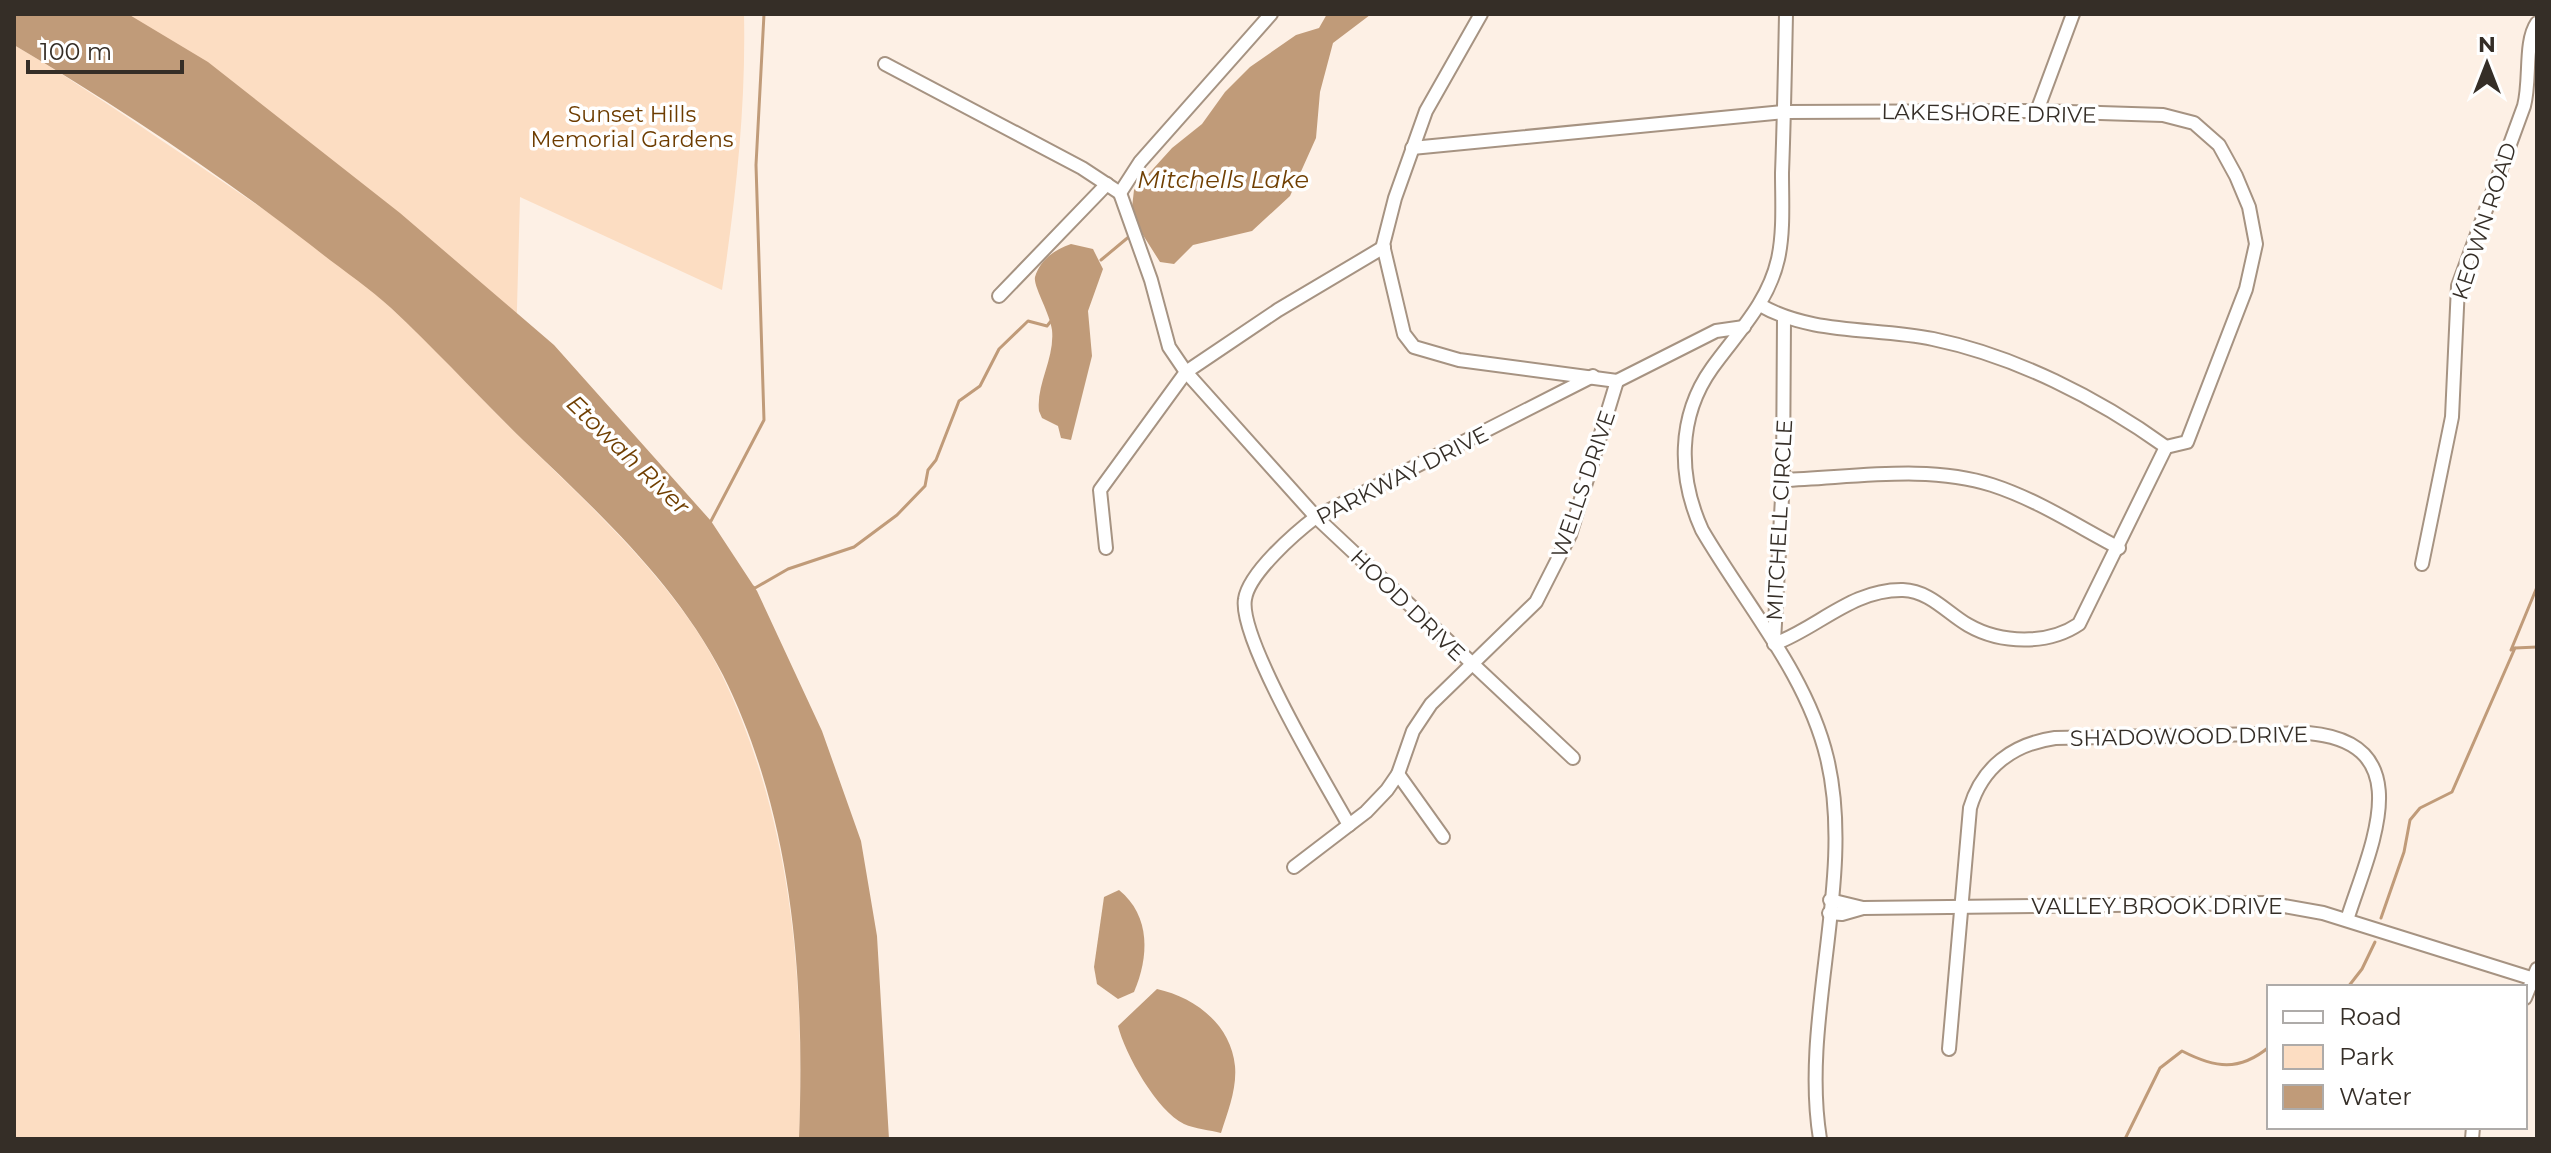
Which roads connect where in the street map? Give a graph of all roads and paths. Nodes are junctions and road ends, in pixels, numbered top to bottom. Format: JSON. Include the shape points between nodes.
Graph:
{"nodes":[{"id":1,"x":1481,"y":14,"type":"edge"},
{"id":2,"x":1786,"y":14,"type":"edge"},
{"id":3,"x":2073,"y":14,"type":"edge"},
{"id":4,"x":1268,"y":16,"type":"edge"},
{"id":5,"x":2537,"y":23,"type":"edge"},
{"id":6,"x":885,"y":64,"type":"dead end"},
{"id":7,"x":2037,"y":111,"type":"junction"},
{"id":8,"x":1784,"y":112,"type":"junction"},
{"id":9,"x":1412,"y":148,"type":"junction"},
{"id":10,"x":1107,"y":184,"type":"junction"},
{"id":11,"x":1120,"y":193,"type":"junction"},
{"id":12,"x":1384,"y":247,"type":"junction"},
{"id":13,"x":999,"y":296,"type":"dead end"},
{"id":14,"x":1760,"y":305,"type":"junction"},
{"id":15,"x":1784,"y":318,"type":"junction"},
{"id":16,"x":1744,"y":327,"type":"junction"},
{"id":17,"x":1186,"y":372,"type":"junction"},
{"id":18,"x":1593,"y":376,"type":"junction"},
{"id":19,"x":1617,"y":381,"type":"junction"},
{"id":20,"x":2166,"y":447,"type":"junction"},
{"id":21,"x":1783,"y":480,"type":"junction"},
{"id":22,"x":1316,"y":517,"type":"junction"},
{"id":23,"x":1106,"y":548,"type":"dead end"},
{"id":24,"x":2119,"y":548,"type":"junction"},
{"id":25,"x":2422,"y":564,"type":"dead end"},
{"id":26,"x":1774,"y":644,"type":"junction"},
{"id":27,"x":1470,"y":664,"type":"junction"},
{"id":28,"x":1573,"y":758,"type":"dead end"},
{"id":29,"x":1398,"y":774,"type":"junction"},
{"id":30,"x":1349,"y":825,"type":"junction"},
{"id":31,"x":1443,"y":837,"type":"dead end"},
{"id":32,"x":1294,"y":867,"type":"dead end"},
{"id":33,"x":1830,"y":907,"type":"junction"},
{"id":34,"x":1960,"y":907,"type":"junction"},
{"id":35,"x":2347,"y":920,"type":"junction"},
{"id":36,"x":2535,"y":976,"type":"edge"},
{"id":37,"x":1949,"y":1049,"type":"dead end"},
{"id":38,"x":1820,"y":1139,"type":"edge"}],
"edges":[{"from":1,"to":9,"type":"street","via":[[1426,111]]},
{"from":2,"to":8,"type":"street"},
{"from":3,"to":7,"type":"street"},
{"from":4,"to":11,"type":"street","via":[[1140,162]]},
{"from":5,"to":25,"type":"street","name":"KEOWN ROAD","via":[[2530,38],[2524,106],[2458,286],[2452,417]]},
{"from":6,"to":10,"type":"street"},
{"from":7,"to":8,"type":"street","name":"LAKESHORE DRIVE"},
{"from":7,"to":20,"type":"street","name":"LAKESHORE DRIVE","via":[[2163,115],[2194,123],[2219,145],[2249,207],[2256,244],[2246,289],[2187,442]]},
{"from":8,"to":9,"type":"street","name":"LAKESHORE DRIVE"},
{"from":8,"to":14,"type":"street","via":[[1779,254]]},
{"from":9,"to":12,"type":"street"},
{"from":10,"to":11,"type":"street"},
{"from":10,"to":13,"type":"street"},
{"from":11,"to":17,"type":"street","via":[[1169,347]]},
{"from":12,"to":17,"type":"street"},
{"from":12,"to":18,"type":"street","via":[[1404,334],[1414,347],[1459,360]]},
{"from":14,"to":15,"type":"street"},
{"from":14,"to":16,"type":"street"},
{"from":15,"to":20,"type":"street","via":[[1933,339],[1983,354],[2088,397]]},
{"from":15,"to":21,"type":"street","name":"MITCHELL CIRCLE"},
{"from":16,"to":19,"type":"street","via":[[1716,331]]},
{"from":16,"to":26,"type":"street","via":[[1695,399],[1685,437],[1685,479],[1702,530]]},
{"from":17,"to":22,"type":"street","name":"HOOD DRIVE"},
{"from":17,"to":23,"type":"street","via":[[1100,490]]},
{"from":18,"to":19,"type":"street"},
{"from":18,"to":22,"type":"street","name":"PARKWAY DRIVE"},
{"from":19,"to":27,"type":"street","name":"WELLS DRIVE","via":[[1584,494],[1553,572],[1536,602]]},
{"from":20,"to":24,"type":"street","name":"MITCHELL CIRCLE"},
{"from":21,"to":24,"type":"street","via":[[1916,475],[1991,485],[2070,519]]},
{"from":21,"to":26,"type":"street","name":"MITCHELL CIRCLE"},
{"from":22,"to":27,"type":"street","name":"HOOD DRIVE"},
{"from":22,"to":30,"type":"street","name":"PARKWAY DRIVE","via":[[1252,582],[1245,614],[1250,636]]},
{"from":24,"to":26,"type":"street","name":"MITCHELL CIRCLE","via":[[2079,624],[2063,635],[2029,640],[1997,635],[1968,625],[1938,602],[1904,590],[1838,607],[1796,636]]},
{"from":26,"to":33,"type":"street","via":[[1805,696],[1830,768]]},
{"from":27,"to":28,"type":"street","name":"HOOD DRIVE"},
{"from":27,"to":29,"type":"street","name":"WELLS DRIVE","via":[[1431,704],[1403,752]]},
{"from":29,"to":30,"type":"street","name":"WELLS DRIVE"},
{"from":29,"to":31,"type":"street"},
{"from":30,"to":32,"type":"street","name":"WELLS DRIVE"},
{"from":33,"to":34,"type":"street","name":"VALLEY BROOK DRIVE"},
{"from":33,"to":38,"type":"street","via":[[1817,1094]]},
{"from":34,"to":35,"type":"street","name":"VALLEY BROOK DRIVE","via":[[2267,903]]},
{"from":34,"to":35,"type":"street","name":"SHADOWOOD DRIVE","via":[[1970,808],[1987,773],[2017,749],[2055,738],[2308,733],[2345,741],[2379,779],[2382,801]]},
{"from":34,"to":37,"type":"street"},
{"from":35,"to":36,"type":"street","name":"VALLEY BROOK DRIVE"}]}
